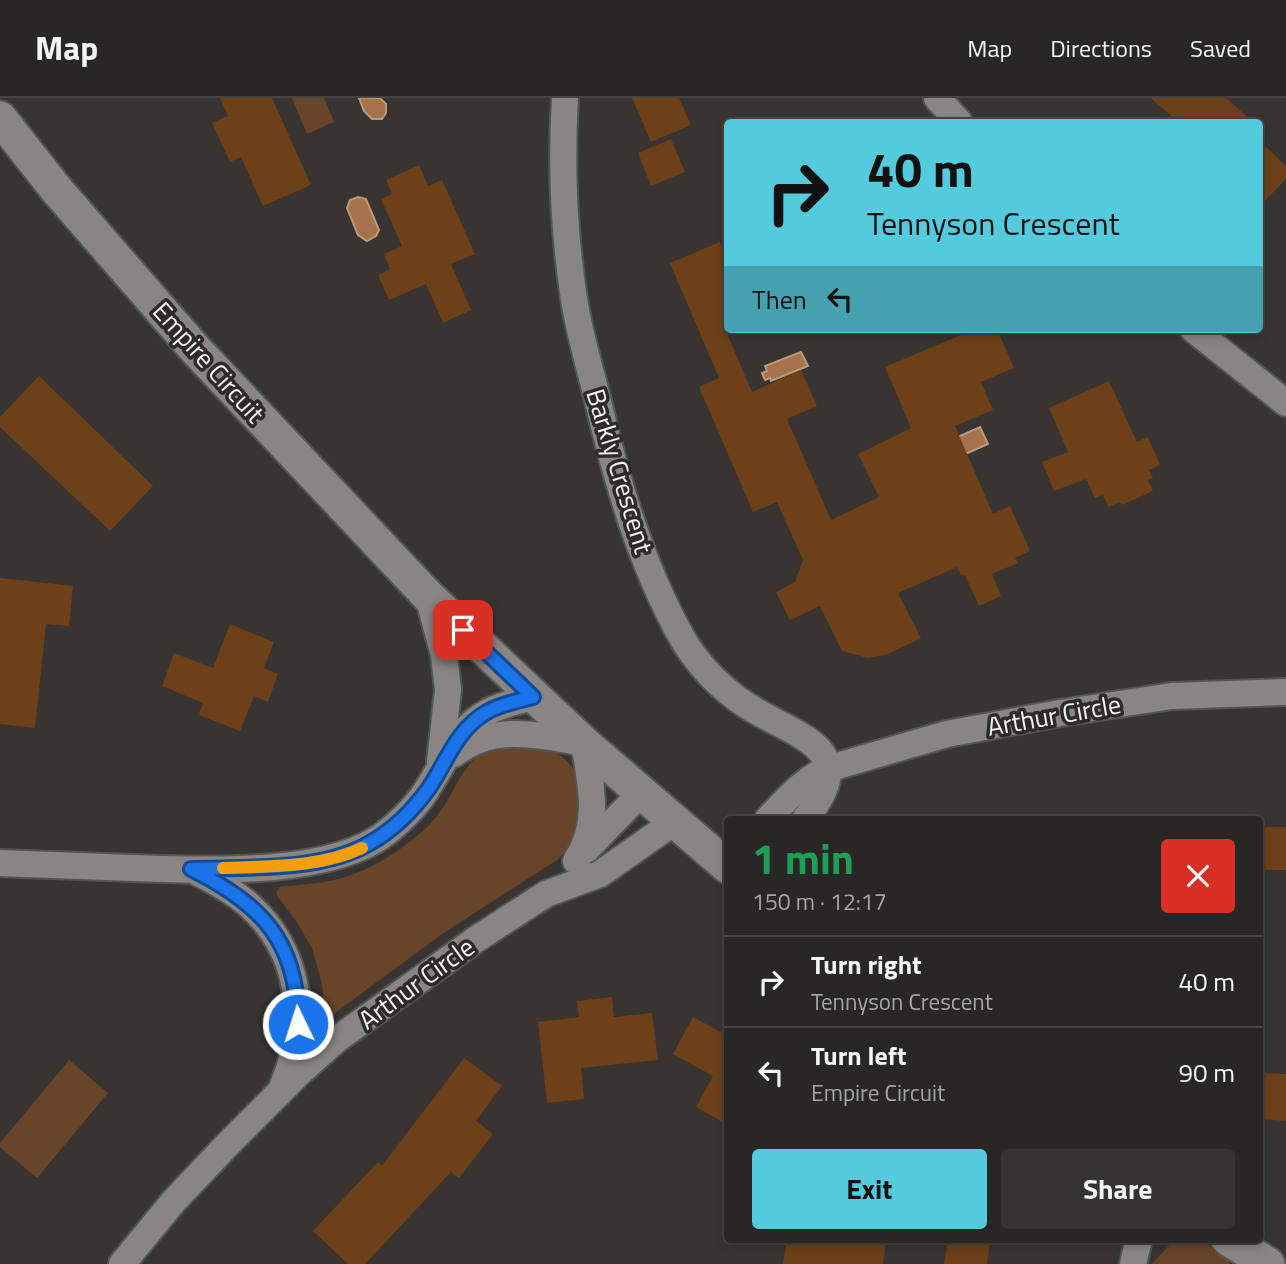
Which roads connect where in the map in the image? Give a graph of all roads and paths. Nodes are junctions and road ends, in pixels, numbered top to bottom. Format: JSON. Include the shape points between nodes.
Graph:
{"nodes":[{"id":1,"x":565,"y":98,"type":"edge"},
{"id":2,"x":937,"y":98,"type":"edge"},
{"id":3,"x":0,"y":118,"type":"edge"},
{"id":4,"x":956,"y":119,"type":"edge"},
{"id":5,"x":1198,"y":333,"type":"edge"},
{"id":6,"x":1286,"y":403,"type":"edge"},
{"id":7,"x":428,"y":596,"type":"junction"},
{"id":8,"x":1286,"y":692,"type":"edge"},
{"id":9,"x":533,"y":697,"type":"junction"},
{"id":10,"x":584,"y":743,"type":"junction"},
{"id":11,"x":440,"y":767,"type":"junction"},
{"id":12,"x":827,"y":769,"type":"junction"},
{"id":13,"x":640,"y":794,"type":"junction"},
{"id":14,"x":771,"y":816,"type":"edge"},
{"id":15,"x":808,"y":816,"type":"edge"},
{"id":16,"x":674,"y":822,"type":"junction"},
{"id":17,"x":576,"y":861,"type":"junction"},
{"id":18,"x":724,"y":862,"type":"edge"},
{"id":19,"x":0,"y":863,"type":"edge"},
{"id":20,"x":191,"y":869,"type":"junction"},
{"id":21,"x":546,"y":894,"type":"junction"},
{"id":22,"x":279,"y":1093,"type":"junction"},
{"id":23,"x":1138,"y":1243,"type":"edge"},
{"id":24,"x":1234,"y":1243,"type":"edge"},
{"id":25,"x":122,"y":1264,"type":"edge"},
{"id":26,"x":1133,"y":1264,"type":"edge"},
{"id":27,"x":1268,"y":1264,"type":"edge"}],
"edges":[{"from":1,"to":12,"type":"street","name":"Barkly Crescent","via":[[565,199],[574,299],[611,457],[639,544],[682,637],[706,670],[747,705],[814,742],[826,758]]},
{"from":2,"to":4,"type":"street"},
{"from":3,"to":7,"type":"street","name":"Empire Circuit","via":[[195,349]]},
{"from":5,"to":6,"type":"street"},
{"from":7,"to":9,"type":"street","name":"Empire Circuit"},
{"from":7,"to":11,"type":"street","name":"Empire Circuit","via":[[448,690]]},
{"from":8,"to":12,"type":"street","name":"Arthur Circle","via":[[1172,696],[1060,713],[947,734]]},
{"from":9,"to":10,"type":"street","name":"Empire Circuit"},
{"from":9,"to":11,"type":"street","via":[[479,718],[458,738]]},
{"from":10,"to":11,"type":"street","via":[[520,732],[499,734],[462,748]]},
{"from":10,"to":13,"type":"street","name":"Empire Circuit"},
{"from":10,"to":17,"type":"street","via":[[593,819]]},
{"from":11,"to":20,"type":"street","via":[[405,816],[356,850],[292,865]]},
{"from":12,"to":14,"type":"street","name":"Arthur Circle","via":[[805,780]]},
{"from":12,"to":15,"type":"street","via":[[823,792]]},
{"from":13,"to":16,"type":"street","name":"Empire Circuit"},
{"from":13,"to":17,"type":"street","name":"Arthur Circle"},
{"from":16,"to":18,"type":"street","name":"Empire Circuit"},
{"from":16,"to":21,"type":"street","name":"Arthur Circle","via":[[600,874]]},
{"from":17,"to":21,"type":"street","name":"Arthur Circle"},
{"from":19,"to":20,"type":"street"},
{"from":20,"to":22,"type":"street","via":[[248,904],[271,929],[291,967],[298,1024]]},
{"from":21,"to":22,"type":"street","name":"Arthur Circle","via":[[386,1002]]},
{"from":22,"to":25,"type":"street","name":"Arthur Circle","via":[[173,1202]]},
{"from":23,"to":26,"type":"street"},
{"from":24,"to":27,"type":"street"}]}
